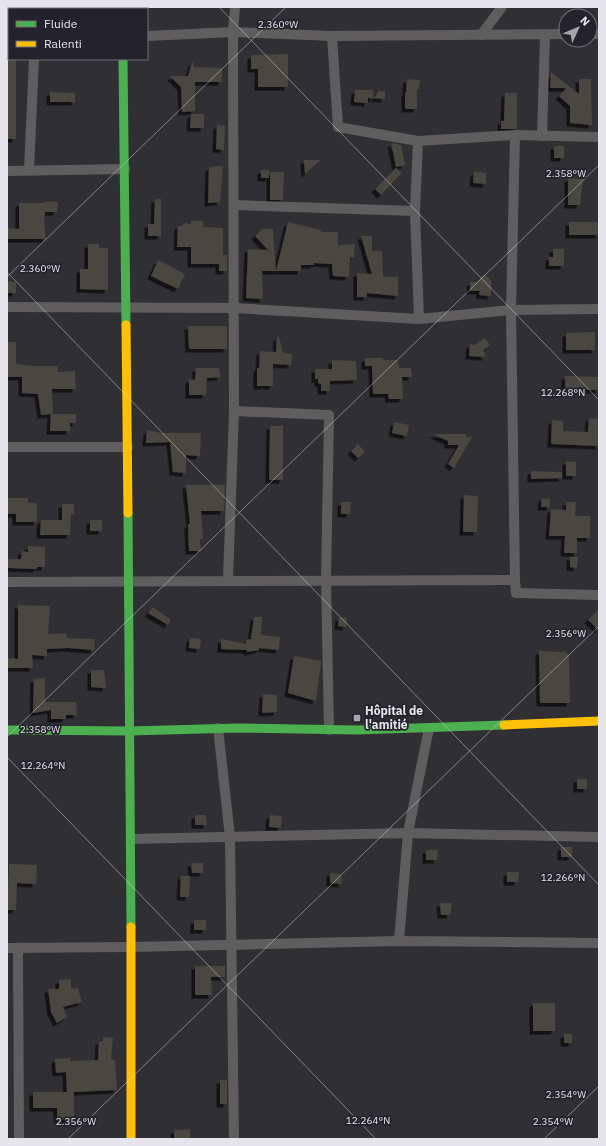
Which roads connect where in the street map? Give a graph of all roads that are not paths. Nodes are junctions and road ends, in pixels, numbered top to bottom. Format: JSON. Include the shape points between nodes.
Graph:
{"nodes":[{"id":1,"x":235,"y":7,"type":"edge"},
{"id":2,"x":502,"y":7,"type":"edge"},
{"id":3,"x":233,"y":32,"type":"junction"},
{"id":4,"x":558,"y":34,"type":"edge"},
{"id":5,"x":481,"y":35,"type":"junction"},
{"id":6,"x":545,"y":35,"type":"junction"},
{"id":7,"x":148,"y":36,"type":"edge"},
{"id":8,"x":332,"y":36,"type":"junction"},
{"id":9,"x":34,"y":60,"type":"edge"},
{"id":10,"x":123,"y":60,"type":"edge"},
{"id":11,"x":515,"y":135,"type":"junction"},
{"id":12,"x":542,"y":136,"type":"junction"},
{"id":13,"x":599,"y":137,"type":"edge"},
{"id":14,"x":418,"y":141,"type":"junction"},
{"id":15,"x":125,"y":169,"type":"junction"},
{"id":16,"x":29,"y":170,"type":"junction"},
{"id":17,"x":7,"y":171,"type":"edge"},
{"id":18,"x":235,"y":205,"type":"junction"},
{"id":19,"x":415,"y":210,"type":"junction"},
{"id":20,"x":7,"y":307,"type":"edge"},
{"id":21,"x":127,"y":308,"type":"junction"},
{"id":22,"x":235,"y":308,"type":"junction"},
{"id":23,"x":599,"y":309,"type":"edge"},
{"id":24,"x":511,"y":310,"type":"junction"},
{"id":25,"x":419,"y":319,"type":"junction"},
{"id":26,"x":234,"y":411,"type":"junction"},
{"id":27,"x":7,"y":447,"type":"edge"},
{"id":28,"x":128,"y":447,"type":"junction"},
{"id":29,"x":228,"y":580,"type":"junction"},
{"id":30,"x":326,"y":580,"type":"junction"},
{"id":31,"x":515,"y":580,"type":"junction"},
{"id":32,"x":7,"y":582,"type":"edge"},
{"id":33,"x":128,"y":582,"type":"junction"},
{"id":34,"x":599,"y":595,"type":"edge"},
{"id":35,"x":599,"y":721,"type":"edge"},
{"id":36,"x":218,"y":728,"type":"junction"},
{"id":37,"x":429,"y":728,"type":"junction"},
{"id":38,"x":7,"y":730,"type":"edge"},
{"id":39,"x":329,"y":730,"type":"junction"},
{"id":40,"x":130,"y":731,"type":"junction"},
{"id":41,"x":408,"y":833,"type":"junction"},
{"id":42,"x":230,"y":837,"type":"junction"},
{"id":43,"x":599,"y":838,"type":"edge"},
{"id":44,"x":131,"y":840,"type":"junction"},
{"id":45,"x":399,"y":941,"type":"junction"},
{"id":46,"x":599,"y":942,"type":"edge"},
{"id":47,"x":231,"y":945,"type":"junction"},
{"id":48,"x":12,"y":948,"type":"edge"},
{"id":49,"x":130,"y":948,"type":"junction"},
{"id":50,"x":19,"y":1139,"type":"edge"},
{"id":51,"x":131,"y":1139,"type":"edge"},
{"id":52,"x":234,"y":1139,"type":"edge"}],
"edges":[{"from":1,"to":3,"type":"street"},
{"from":2,"to":5,"type":"street"},
{"from":3,"to":7,"type":"street"},
{"from":3,"to":8,"type":"street"},
{"from":3,"to":18,"type":"street"},
{"from":4,"to":6,"type":"street"},
{"from":5,"to":6,"type":"street"},
{"from":5,"to":8,"type":"street"},
{"from":6,"to":12,"type":"street"},
{"from":8,"to":14,"type":"street","via":[[338,127]]},
{"from":9,"to":16,"type":"street"},
{"from":10,"to":15,"type":"street"},
{"from":11,"to":12,"type":"street"},
{"from":11,"to":14,"type":"street"},
{"from":11,"to":24,"type":"street"},
{"from":12,"to":13,"type":"street"},
{"from":14,"to":19,"type":"street"},
{"from":15,"to":16,"type":"street"},
{"from":15,"to":21,"type":"street"},
{"from":16,"to":17,"type":"street"},
{"from":18,"to":19,"type":"street"},
{"from":18,"to":22,"type":"street"},
{"from":19,"to":25,"type":"street"},
{"from":20,"to":21,"type":"street"},
{"from":21,"to":22,"type":"street"},
{"from":21,"to":28,"type":"street"},
{"from":22,"to":25,"type":"street"},
{"from":22,"to":26,"type":"street"},
{"from":23,"to":24,"type":"street"},
{"from":24,"to":25,"type":"street"},
{"from":24,"to":31,"type":"street"},
{"from":26,"to":29,"type":"street"},
{"from":26,"to":30,"type":"street","via":[[329,415]]},
{"from":27,"to":28,"type":"street"},
{"from":28,"to":33,"type":"street"},
{"from":29,"to":30,"type":"street"},
{"from":29,"to":33,"type":"street"},
{"from":30,"to":31,"type":"street"},
{"from":30,"to":39,"type":"street"},
{"from":31,"to":34,"type":"street","via":[[516,593]]},
{"from":32,"to":33,"type":"street"},
{"from":33,"to":40,"type":"street"},
{"from":35,"to":37,"type":"street"},
{"from":36,"to":39,"type":"street"},
{"from":36,"to":40,"type":"street"},
{"from":36,"to":42,"type":"street"},
{"from":37,"to":39,"type":"street"},
{"from":37,"to":41,"type":"street"},
{"from":38,"to":40,"type":"street"},
{"from":40,"to":44,"type":"street"},
{"from":41,"to":42,"type":"street"},
{"from":41,"to":43,"type":"street"},
{"from":41,"to":45,"type":"street"},
{"from":42,"to":44,"type":"street"},
{"from":42,"to":47,"type":"street"},
{"from":44,"to":49,"type":"street"},
{"from":45,"to":46,"type":"street"},
{"from":45,"to":47,"type":"street"},
{"from":47,"to":49,"type":"street"},
{"from":47,"to":52,"type":"street"},
{"from":48,"to":49,"type":"street"},
{"from":48,"to":50,"type":"street"},
{"from":49,"to":51,"type":"street"}]}
